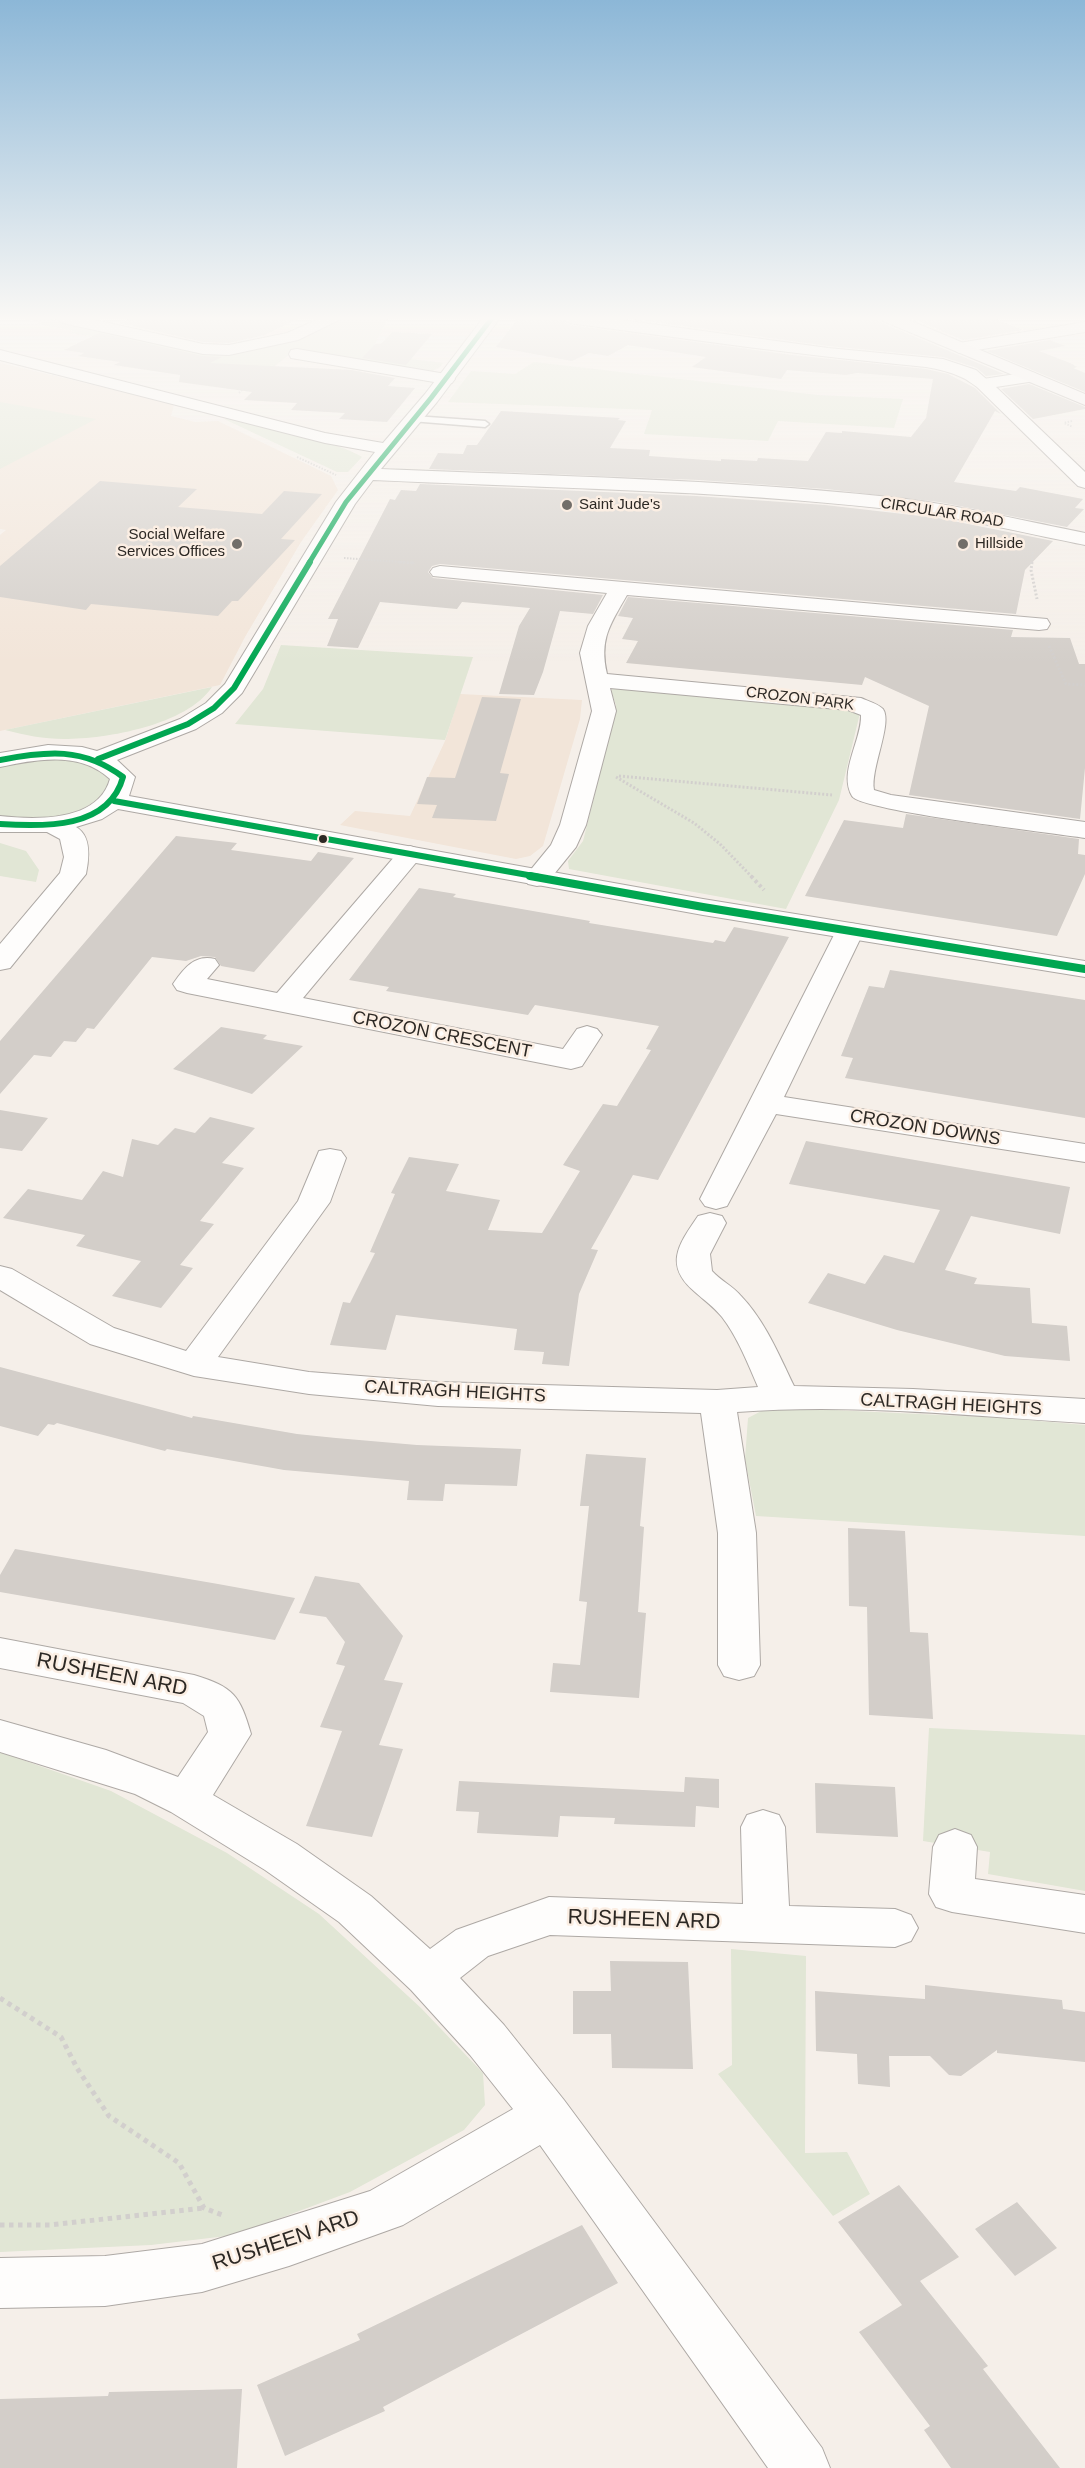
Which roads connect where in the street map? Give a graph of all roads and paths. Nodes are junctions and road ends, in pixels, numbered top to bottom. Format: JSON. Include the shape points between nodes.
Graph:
{"nodes":[{"id":1,"x":306,"y":433,"type":"edge"},
{"id":2,"x":402,"y":433,"type":"edge"},
{"id":3,"x":1034,"y":433,"type":"edge"},
{"id":4,"x":387,"y":449,"type":"junction"},
{"id":5,"x":367,"y":474,"type":"junction"},
{"id":6,"x":1085,"y":482,"type":"edge"},
{"id":7,"x":1085,"y":540,"type":"edge"},
{"id":8,"x":314,"y":556,"type":"junction"},
{"id":9,"x":440,"y":572,"type":"joint"},
{"id":10,"x":620,"y":588,"type":"junction"},
{"id":11,"x":1039,"y":624,"type":"dead end"},
{"id":12,"x":596,"y":680,"type":"junction"},
{"id":13,"x":98,"y":759,"type":"junction"},
{"id":14,"x":0,"y":760,"type":"edge"},
{"id":15,"x":862,"y":794,"type":"junction"},
{"id":16,"x":114,"y":801,"type":"junction"},
{"id":17,"x":0,"y":824,"type":"edge"},
{"id":18,"x":52,"y":824,"type":"junction"},
{"id":19,"x":1085,"y":830,"type":"edge"},
{"id":20,"x":410,"y":854,"type":"junction"},
{"id":21,"x":537,"y":878,"type":"junction"},
{"id":22,"x":770,"y":918,"type":"junction"},
{"id":23,"x":850,"y":932,"type":"junction"},
{"id":24,"x":0,"y":963,"type":"edge"},
{"id":25,"x":205,"y":965,"type":"dead end"},
{"id":26,"x":1085,"y":969,"type":"edge"},
{"id":27,"x":284,"y":1004,"type":"junction"},
{"id":28,"x":587,"y":1035,"type":"dead end"},
{"id":29,"x":766,"y":1103,"type":"junction"},
{"id":30,"x":1085,"y":1153,"type":"edge"},
{"id":31,"x":330,"y":1158,"type":"dead end"},
{"id":32,"x":0,"y":1276,"type":"edge"},
{"id":33,"x":194,"y":1365,"type":"junction"},
{"id":34,"x":781,"y":1397,"type":"junction"},
{"id":35,"x":717,"y":1402,"type":"junction"},
{"id":36,"x":1085,"y":1411,"type":"edge"},
{"id":37,"x":0,"y":1653,"type":"edge"},
{"id":38,"x":739,"y":1665,"type":"dead end"},
{"id":39,"x":0,"y":1736,"type":"edge"},
{"id":40,"x":186,"y":1800,"type":"junction"},
{"id":41,"x":764,"y":1827,"type":"dead end"},
{"id":42,"x":955,"y":1847,"type":"dead end"},
{"id":43,"x":1085,"y":1914,"type":"edge"},
{"id":44,"x":767,"y":1925,"type":"junction"},
{"id":45,"x":895,"y":1929,"type":"dead end"},
{"id":46,"x":428,"y":1977,"type":"junction"},
{"id":47,"x":0,"y":1998,"type":"edge"},
{"id":48,"x":547,"y":2115,"type":"junction"},
{"id":49,"x":204,"y":2208,"type":"junction"},
{"id":50,"x":0,"y":2225,"type":"edge"},
{"id":51,"x":289,"y":2242,"type":"junction"},
{"id":52,"x":0,"y":2283,"type":"edge"},
{"id":53,"x":802,"y":2468,"type":"edge"}],
"edges":[{"from":1,"to":4,"type":"street"},
{"from":2,"to":4,"type":"street"},
{"from":3,"to":6,"type":"street"},
{"from":4,"to":5,"type":"street"},
{"from":5,"to":7,"type":"street","name":"CIRCULAR ROAD","via":[[890,503]]},
{"from":5,"to":8,"type":"street"},
{"from":8,"to":9,"type":"path","via":[[436,564]]},
{"from":8,"to":13,"type":"street","via":[[234,688],[214,708],[188,724]]},
{"from":9,"to":10,"type":"street"},
{"from":10,"to":11,"type":"street"},
{"from":10,"to":12,"type":"street","via":[[599,627],[591,653]]},
{"from":12,"to":15,"type":"street","name":"CROZON PARK","via":[[853,702],[873,712],[875,723],[858,781]]},
{"from":12,"to":21,"type":"street","via":[[604,711],[573,825],[563,847]]},
{"from":13,"to":14,"type":"street","via":[[50,752]]},
{"from":13,"to":16,"type":"street","via":[[123,777],[123,789]]},
{"from":15,"to":19,"type":"street","via":[[888,802]]},
{"from":15,"to":22,"type":"path","via":[[847,797],[613,775],[720,844],[776,903]]},
{"from":16,"to":18,"type":"street","via":[[88,815]]},
{"from":16,"to":20,"type":"street"},
{"from":17,"to":18,"type":"street"},
{"from":18,"to":24,"type":"street","via":[[72,835],[77,857],[73,874]]},
{"from":20,"to":21,"type":"street"},
{"from":20,"to":27,"type":"street"},
{"from":21,"to":22,"type":"street"},
{"from":22,"to":23,"type":"street"},
{"from":23,"to":26,"type":"street"},
{"from":23,"to":29,"type":"street"},
{"from":25,"to":27,"type":"street","name":"CROZON CRESCENT","via":[[187,984]]},
{"from":27,"to":28,"type":"street","name":"CROZON CRESCENT","via":[[571,1060]]},
{"from":29,"to":30,"type":"street","name":"CROZON DOWNS"},
{"from":29,"to":34,"type":"street","via":[[694,1250],[693,1266],[705,1285],[729,1302],[746,1324]]},
{"from":31,"to":33,"type":"street","via":[[314,1202]]},
{"from":32,"to":33,"type":"street","name":"CALTRAGH HEIGHTS","via":[[102,1336]]},
{"from":33,"to":35,"type":"street","name":"CALTRAGH HEIGHTS","via":[[309,1383],[438,1394]]},
{"from":34,"to":35,"type":"street","name":"CALTRAGH HEIGHTS"},
{"from":34,"to":36,"type":"street","name":"CALTRAGH HEIGHTS"},
{"from":35,"to":38,"type":"street","via":[[737,1533]]},
{"from":37,"to":40,"type":"street","name":"RUSHEEN ARD","via":[[194,1690],[222,1707],[230,1734]]},
{"from":39,"to":40,"type":"street","via":[[150,1782]]},
{"from":40,"to":46,"type":"street","via":[[281,1857],[355,1909]]},
{"from":41,"to":44,"type":"street"},
{"from":42,"to":43,"type":"street","via":[[952,1894]]},
{"from":44,"to":45,"type":"street","name":"RUSHEEN ARD"},
{"from":44,"to":46,"type":"street","name":"RUSHEEN ARD","via":[[549,1916],[472,1943]]},
{"from":46,"to":48,"type":"street","via":[[487,2040]]},
{"from":47,"to":49,"type":"path","via":[[62,2037],[76,2068],[109,2116],[179,2163]]},
{"from":48,"to":51,"type":"street","name":"RUSHEEN ARD","via":[[384,2209]]},
{"from":48,"to":53,"type":"street"},
{"from":49,"to":50,"type":"path","via":[[50,2224]]},
{"from":49,"to":51,"type":"path"},
{"from":51,"to":52,"type":"street","name":"RUSHEEN ARD","via":[[202,2268],[105,2280]]}]}
